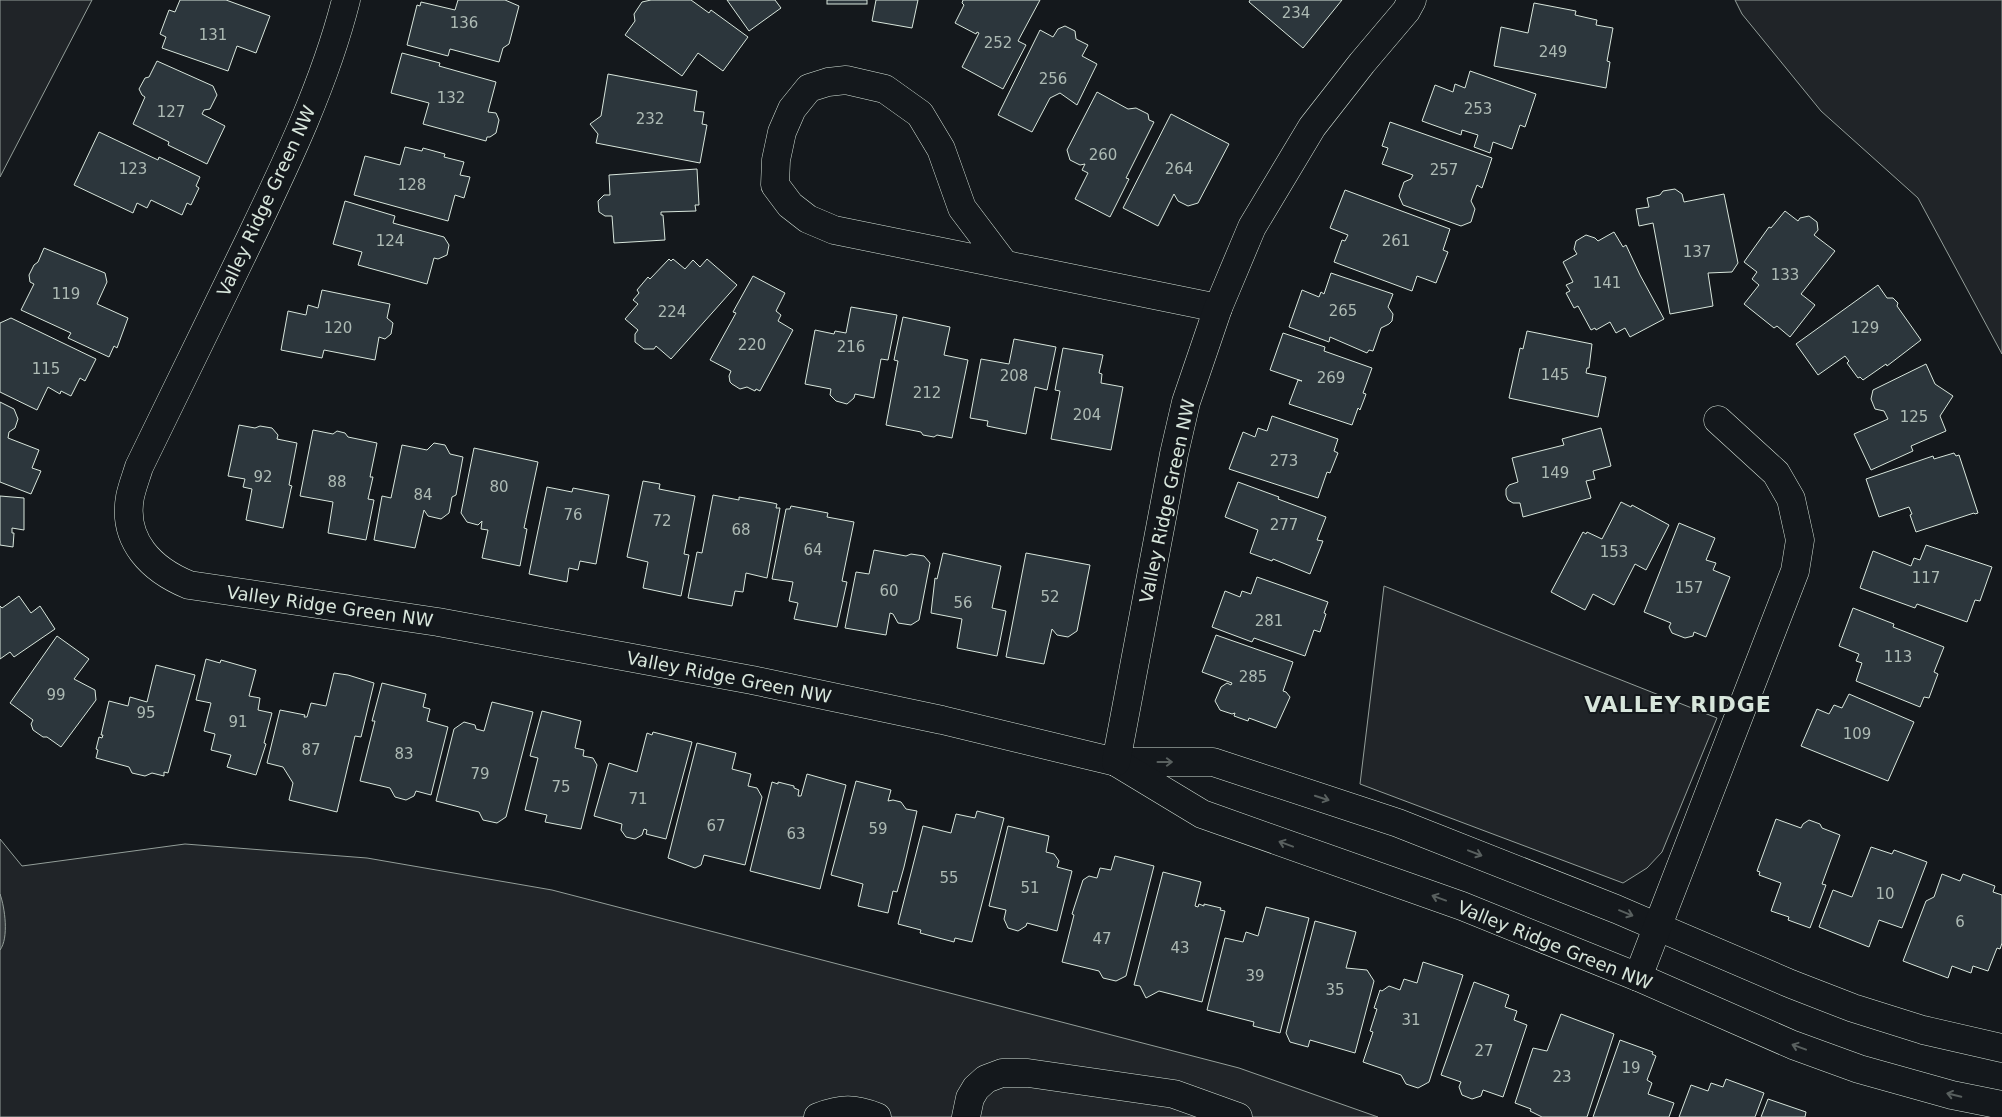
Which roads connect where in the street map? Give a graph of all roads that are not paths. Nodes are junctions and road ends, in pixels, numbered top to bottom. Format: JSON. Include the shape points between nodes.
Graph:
{"nodes":[{"id":1,"x":346,"y":0,"type":"edge"},
{"id":2,"x":1412,"y":0,"type":"edge"},
{"id":3,"x":1005,"y":265,"type":"junction"},
{"id":4,"x":1218,"y":308,"type":"junction"},
{"id":5,"x":1718,"y":420,"type":"dead end"},
{"id":6,"x":1116,"y":762,"type":"junction"},
{"id":7,"x":1658,"y":926,"type":"junction"},
{"id":8,"x":1638,"y":977,"type":"junction"},
{"id":9,"x":2002,"y":1048,"type":"edge"},
{"id":10,"x":2002,"y":1106,"type":"edge"},
{"id":11,"x":818,"y":1117,"type":"edge"},
{"id":12,"x":877,"y":1117,"type":"edge"},
{"id":13,"x":966,"y":1117,"type":"edge"},
{"id":14,"x":1238,"y":1117,"type":"edge"}],
"edges":[{"from":1,"to":6,"type":"street","name":"Valley Ridge Green NW","via":[[303,124],[139,468],[130,497],[129,518],[136,540],[156,567],[189,585],[438,622],[752,680],[942,720]]},
{"from":2,"to":4,"type":"street","name":"Valley Ridge Green NW","via":[[1312,127],[1252,227]]},
{"from":3,"to":3,"type":"street","via":[[962,208],[941,149],[920,114],[885,89],[846,80],[809,88],[792,109],[782,132],[776,160],[774,185],[790,205],[808,219],[834,230]]},
{"from":3,"to":4,"type":"street"},
{"from":4,"to":6,"type":"street","name":"Valley Ridge Green NW","via":[[1186,402],[1174,454]]},
{"from":5,"to":7,"type":"street","via":[[1776,472],[1791,499],[1800,540],[1795,571]]},
{"from":6,"to":7,"type":"street","name":"Valley Ridge Green NW","one_way":true,"via":[[1213,762],[1398,823]]},
{"from":8,"to":6,"type":"street","name":"Valley Ridge Green NW","one_way":true,"via":[[1462,906],[1202,814]]},
{"from":7,"to":8,"type":"street"},
{"from":7,"to":9,"type":"street","name":"Valley Ridge Green NW","via":[[1853,1008],[1922,1030]]},
{"from":10,"to":8,"type":"street","name":"Valley Ridge Green NW","one_way":true,"via":[[1859,1069],[1793,1045]]},
{"from":11,"to":12,"type":"street","via":[[840,1109]]},
{"from":13,"to":14,"type":"street","via":[[970,1098],[986,1079],[1002,1073],[1028,1073],[1174,1094]]}]}
